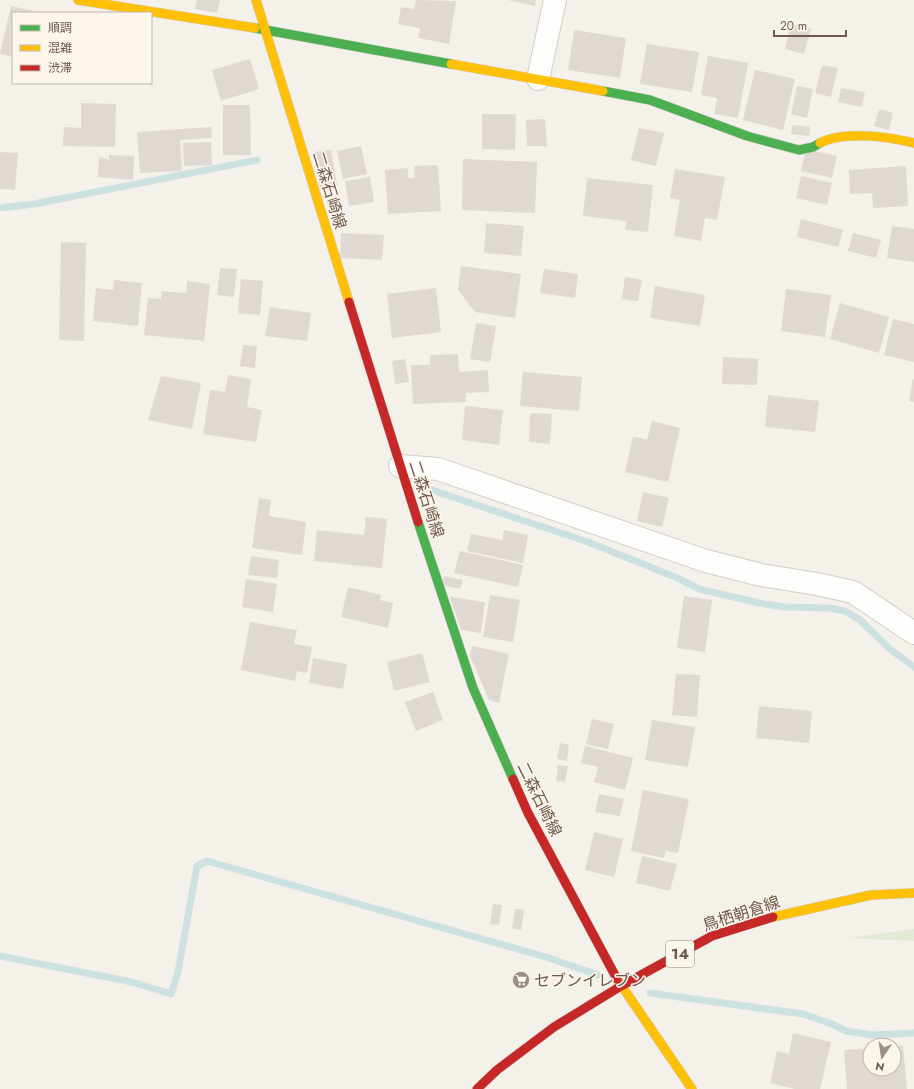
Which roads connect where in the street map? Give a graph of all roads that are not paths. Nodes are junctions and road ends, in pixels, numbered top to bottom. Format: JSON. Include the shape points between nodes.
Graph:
{"nodes":[{"id":1,"x":78,"y":0,"type":"edge"},
{"id":2,"x":256,"y":0,"type":"edge"},
{"id":3,"x":555,"y":0,"type":"edge"},
{"id":4,"x":265,"y":30,"type":"junction"},
{"id":5,"x":538,"y":79,"type":"junction"},
{"id":6,"x":914,"y":143,"type":"edge"},
{"id":7,"x":400,"y":466,"type":"junction"},
{"id":8,"x":914,"y":633,"type":"edge"},
{"id":9,"x":914,"y":892,"type":"edge"},
{"id":10,"x":621,"y":986,"type":"junction"},
{"id":11,"x":477,"y":1089,"type":"edge"},
{"id":12,"x":692,"y":1089,"type":"edge"}],
"edges":[{"from":1,"to":4,"type":"main road"},
{"from":2,"to":4,"type":"main road","name":"二森石崎線"},
{"from":3,"to":5,"type":"street"},
{"from":4,"to":5,"type":"main road"},
{"from":4,"to":7,"type":"main road","name":"二森石崎線"},
{"from":5,"to":6,"type":"main road","via":[[650,100],[747,136],[799,150],[813,147],[829,138],[852,136],[898,139]]},
{"from":7,"to":8,"type":"street","via":[[438,469],[706,561],[761,575],[853,592]]},
{"from":7,"to":10,"type":"main road","name":"二森石崎線","via":[[473,688],[528,813]]},
{"from":9,"to":10,"type":"main road","name":"鳥栖朝倉線","number":"14","via":[[871,895],[789,912],[712,936]]},
{"from":10,"to":11,"type":"main road","name":"鳥栖朝倉線","number":"14","via":[[554,1027],[497,1070]]},
{"from":10,"to":12,"type":"main road","name":"二森石崎線"}]}
